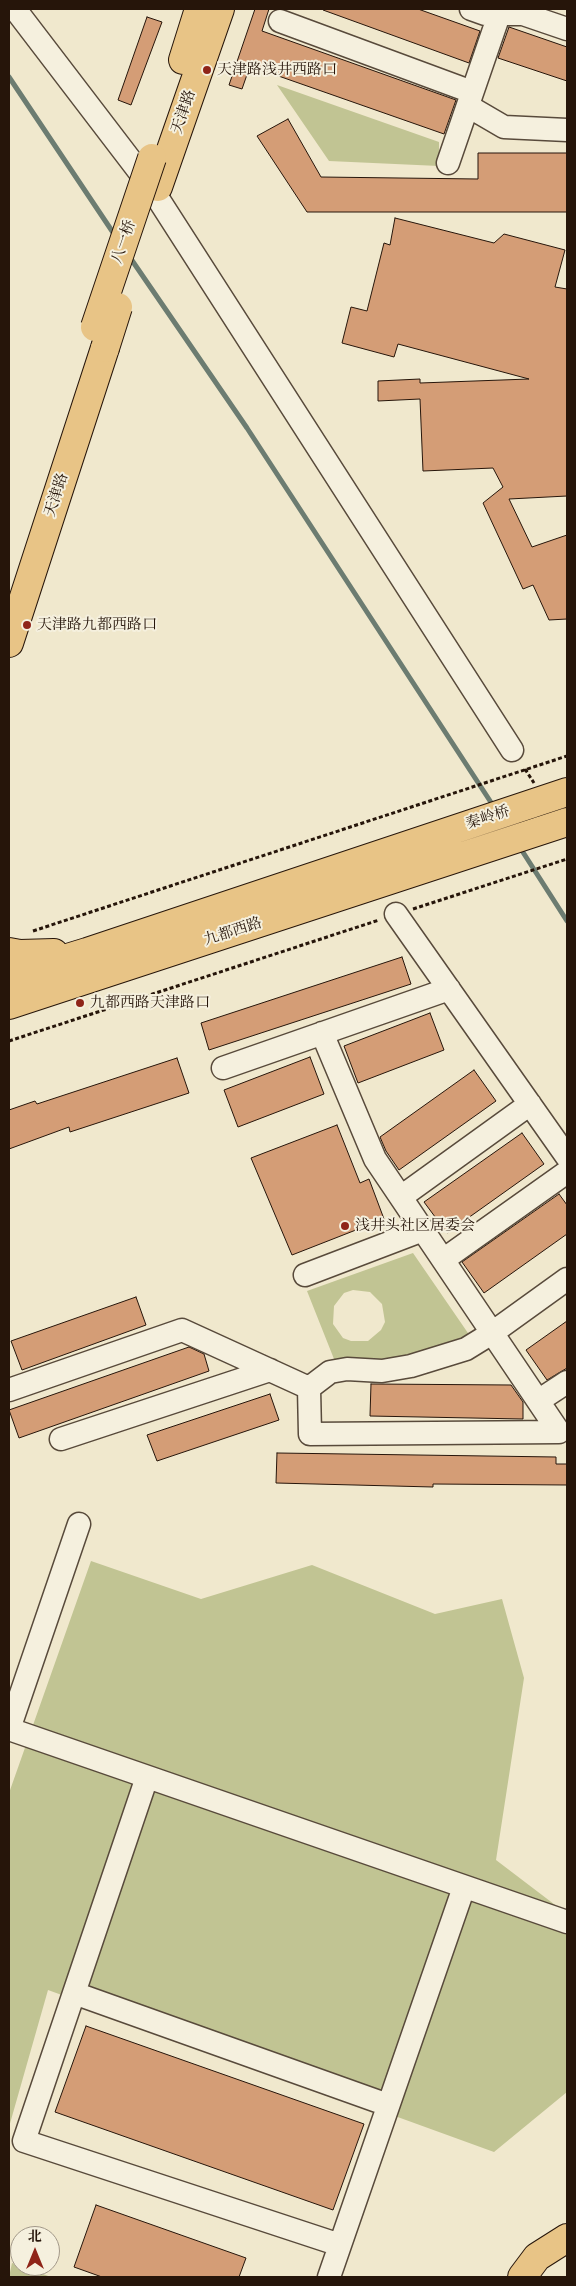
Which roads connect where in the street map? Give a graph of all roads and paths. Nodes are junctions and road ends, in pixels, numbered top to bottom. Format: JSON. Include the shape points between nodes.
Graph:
{"nodes":[{"id":1,"x":15,"y":9,"type":"edge"},
{"id":2,"x":199,"y":9,"type":"edge"},
{"id":3,"x":220,"y":9,"type":"edge"},
{"id":4,"x":470,"y":9,"type":"edge"},
{"id":5,"x":500,"y":11,"type":"edge"},
{"id":6,"x":280,"y":21,"type":"dead end"},
{"id":7,"x":567,"y":29,"type":"edge"},
{"id":8,"x":470,"y":99,"type":"junction"},
{"id":9,"x":567,"y":130,"type":"edge"},
{"id":10,"x":152,"y":158,"type":"joint"},
{"id":11,"x":448,"y":163,"type":"dead end"},
{"id":12,"x":158,"y":187,"type":"joint"},
{"id":13,"x":100,"y":338,"type":"junction"},
{"id":14,"x":9,"y":592,"type":"edge"},
{"id":15,"x":9,"y":643,"type":"edge"},
{"id":16,"x":512,"y":750,"type":"dead end"},
{"id":17,"x":567,"y":756,"type":"edge"},
{"id":18,"x":567,"y":792,"type":"edge"},
{"id":19,"x":560,"y":825,"type":"edge"},
{"id":20,"x":438,"y":835,"type":"joint"},
{"id":21,"x":457,"y":859,"type":"joint"},
{"id":22,"x":567,"y":859,"type":"edge"},
{"id":23,"x":396,"y":914,"type":"junction"},
{"id":24,"x":18,"y":942,"type":"edge"},
{"id":25,"x":88,"y":952,"type":"junction"},
{"id":26,"x":9,"y":976,"type":"edge"},
{"id":27,"x":449,"y":989,"type":"junction"},
{"id":28,"x":9,"y":1005,"type":"edge"},
{"id":29,"x":322,"y":1033,"type":"junction"},
{"id":30,"x":9,"y":1041,"type":"edge"},
{"id":31,"x":223,"y":1068,"type":"dead end"},
{"id":32,"x":530,"y":1104,"type":"junction"},
{"id":33,"x":567,"y":1157,"type":"edge"},
{"id":34,"x":567,"y":1172,"type":"edge"},
{"id":35,"x":401,"y":1197,"type":"junction"},
{"id":36,"x":423,"y":1230,"type":"junction"},
{"id":37,"x":443,"y":1260,"type":"junction"},
{"id":38,"x":305,"y":1275,"type":"dead end"},
{"id":39,"x":567,"y":1279,"type":"edge"},
{"id":40,"x":492,"y":1333,"type":"junction"},
{"id":41,"x":270,"y":1370,"type":"junction"},
{"id":42,"x":567,"y":1382,"type":"edge"},
{"id":43,"x":309,"y":1388,"type":"junction"},
{"id":44,"x":9,"y":1390,"type":"edge"},
{"id":45,"x":538,"y":1401,"type":"junction"},
{"id":46,"x":563,"y":1437,"type":"edge"},
{"id":47,"x":61,"y":1439,"type":"dead end"},
{"id":48,"x":79,"y":1524,"type":"dead end"},
{"id":49,"x":9,"y":1729,"type":"edge"},
{"id":50,"x":148,"y":1777,"type":"junction"},
{"id":51,"x":464,"y":1887,"type":"junction"},
{"id":52,"x":567,"y":1922,"type":"edge"},
{"id":53,"x":74,"y":1993,"type":"junction"},
{"id":54,"x":388,"y":2105,"type":"junction"},
{"id":55,"x":567,"y":2238,"type":"edge"},
{"id":56,"x":340,"y":2245,"type":"junction"},
{"id":57,"x":567,"y":2254,"type":"edge"},
{"id":58,"x":329,"y":2277,"type":"edge"},
{"id":59,"x":522,"y":2277,"type":"edge"},
{"id":60,"x":539,"y":2277,"type":"edge"}],
"edges":[{"from":1,"to":16,"type":"lane","via":[[148,184]]},
{"from":2,"to":10,"type":"main road","name":"天津路"},
{"from":3,"to":12,"type":"main road","name":"天津路"},
{"from":4,"to":5,"type":"lane","via":[[485,14]]},
{"from":5,"to":7,"type":"lane","via":[[523,14]]},
{"from":5,"to":8,"type":"lane"},
{"from":6,"to":8,"type":"lane"},
{"from":8,"to":9,"type":"lane","via":[[504,127]]},
{"from":8,"to":11,"type":"lane"},
{"from":10,"to":13,"type":"main road","name":"八一桥","bridge":true},
{"from":12,"to":13,"type":"main road","name":"八一桥","bridge":true},
{"from":13,"to":14,"type":"main road","name":"天津路"},
{"from":13,"to":15,"type":"main road","name":"天津路"},
{"from":17,"to":24,"type":"path"},
{"from":18,"to":20,"type":"main road","name":"秦岭桥"},
{"from":19,"to":21,"type":"main road","name":"秦岭桥"},
{"from":20,"to":25,"type":"main road","name":"九都西路"},
{"from":21,"to":28,"type":"main road","name":"九都西路"},
{"from":22,"to":23,"type":"path"},
{"from":23,"to":27,"type":"lane"},
{"from":23,"to":30,"type":"path"},
{"from":24,"to":25,"type":"main road","via":[[20,954]]},
{"from":25,"to":26,"type":"main road","name":"九都西路"},
{"from":27,"to":29,"type":"lane"},
{"from":27,"to":32,"type":"lane"},
{"from":29,"to":31,"type":"lane"},
{"from":29,"to":35,"type":"lane","via":[[375,1159]]},
{"from":32,"to":33,"type":"lane"},
{"from":32,"to":35,"type":"lane"},
{"from":34,"to":37,"type":"lane"},
{"from":35,"to":36,"type":"lane"},
{"from":36,"to":37,"type":"lane"},
{"from":36,"to":38,"type":"lane"},
{"from":37,"to":40,"type":"lane"},
{"from":39,"to":40,"type":"lane"},
{"from":40,"to":43,"type":"lane","via":[[466,1349],[411,1366],[382,1371],[347,1369],[330,1372]]},
{"from":40,"to":45,"type":"lane"},
{"from":41,"to":43,"type":"lane"},
{"from":41,"to":44,"type":"lane","via":[[182,1330]]},
{"from":41,"to":47,"type":"lane"},
{"from":42,"to":45,"type":"lane"},
{"from":43,"to":46,"type":"lane","via":[[310,1434]]},
{"from":45,"to":46,"type":"lane"},
{"from":48,"to":49,"type":"lane"},
{"from":49,"to":50,"type":"lane"},
{"from":50,"to":51,"type":"lane"},
{"from":50,"to":53,"type":"lane"},
{"from":51,"to":52,"type":"lane"},
{"from":51,"to":54,"type":"lane"},
{"from":53,"to":54,"type":"lane"},
{"from":53,"to":56,"type":"lane","via":[[24,2141]]},
{"from":54,"to":56,"type":"lane"},
{"from":55,"to":59,"type":"main road","via":[[537,2257]]},
{"from":56,"to":58,"type":"lane"},
{"from":57,"to":60,"type":"main road","via":[[546,2267]]}]}
